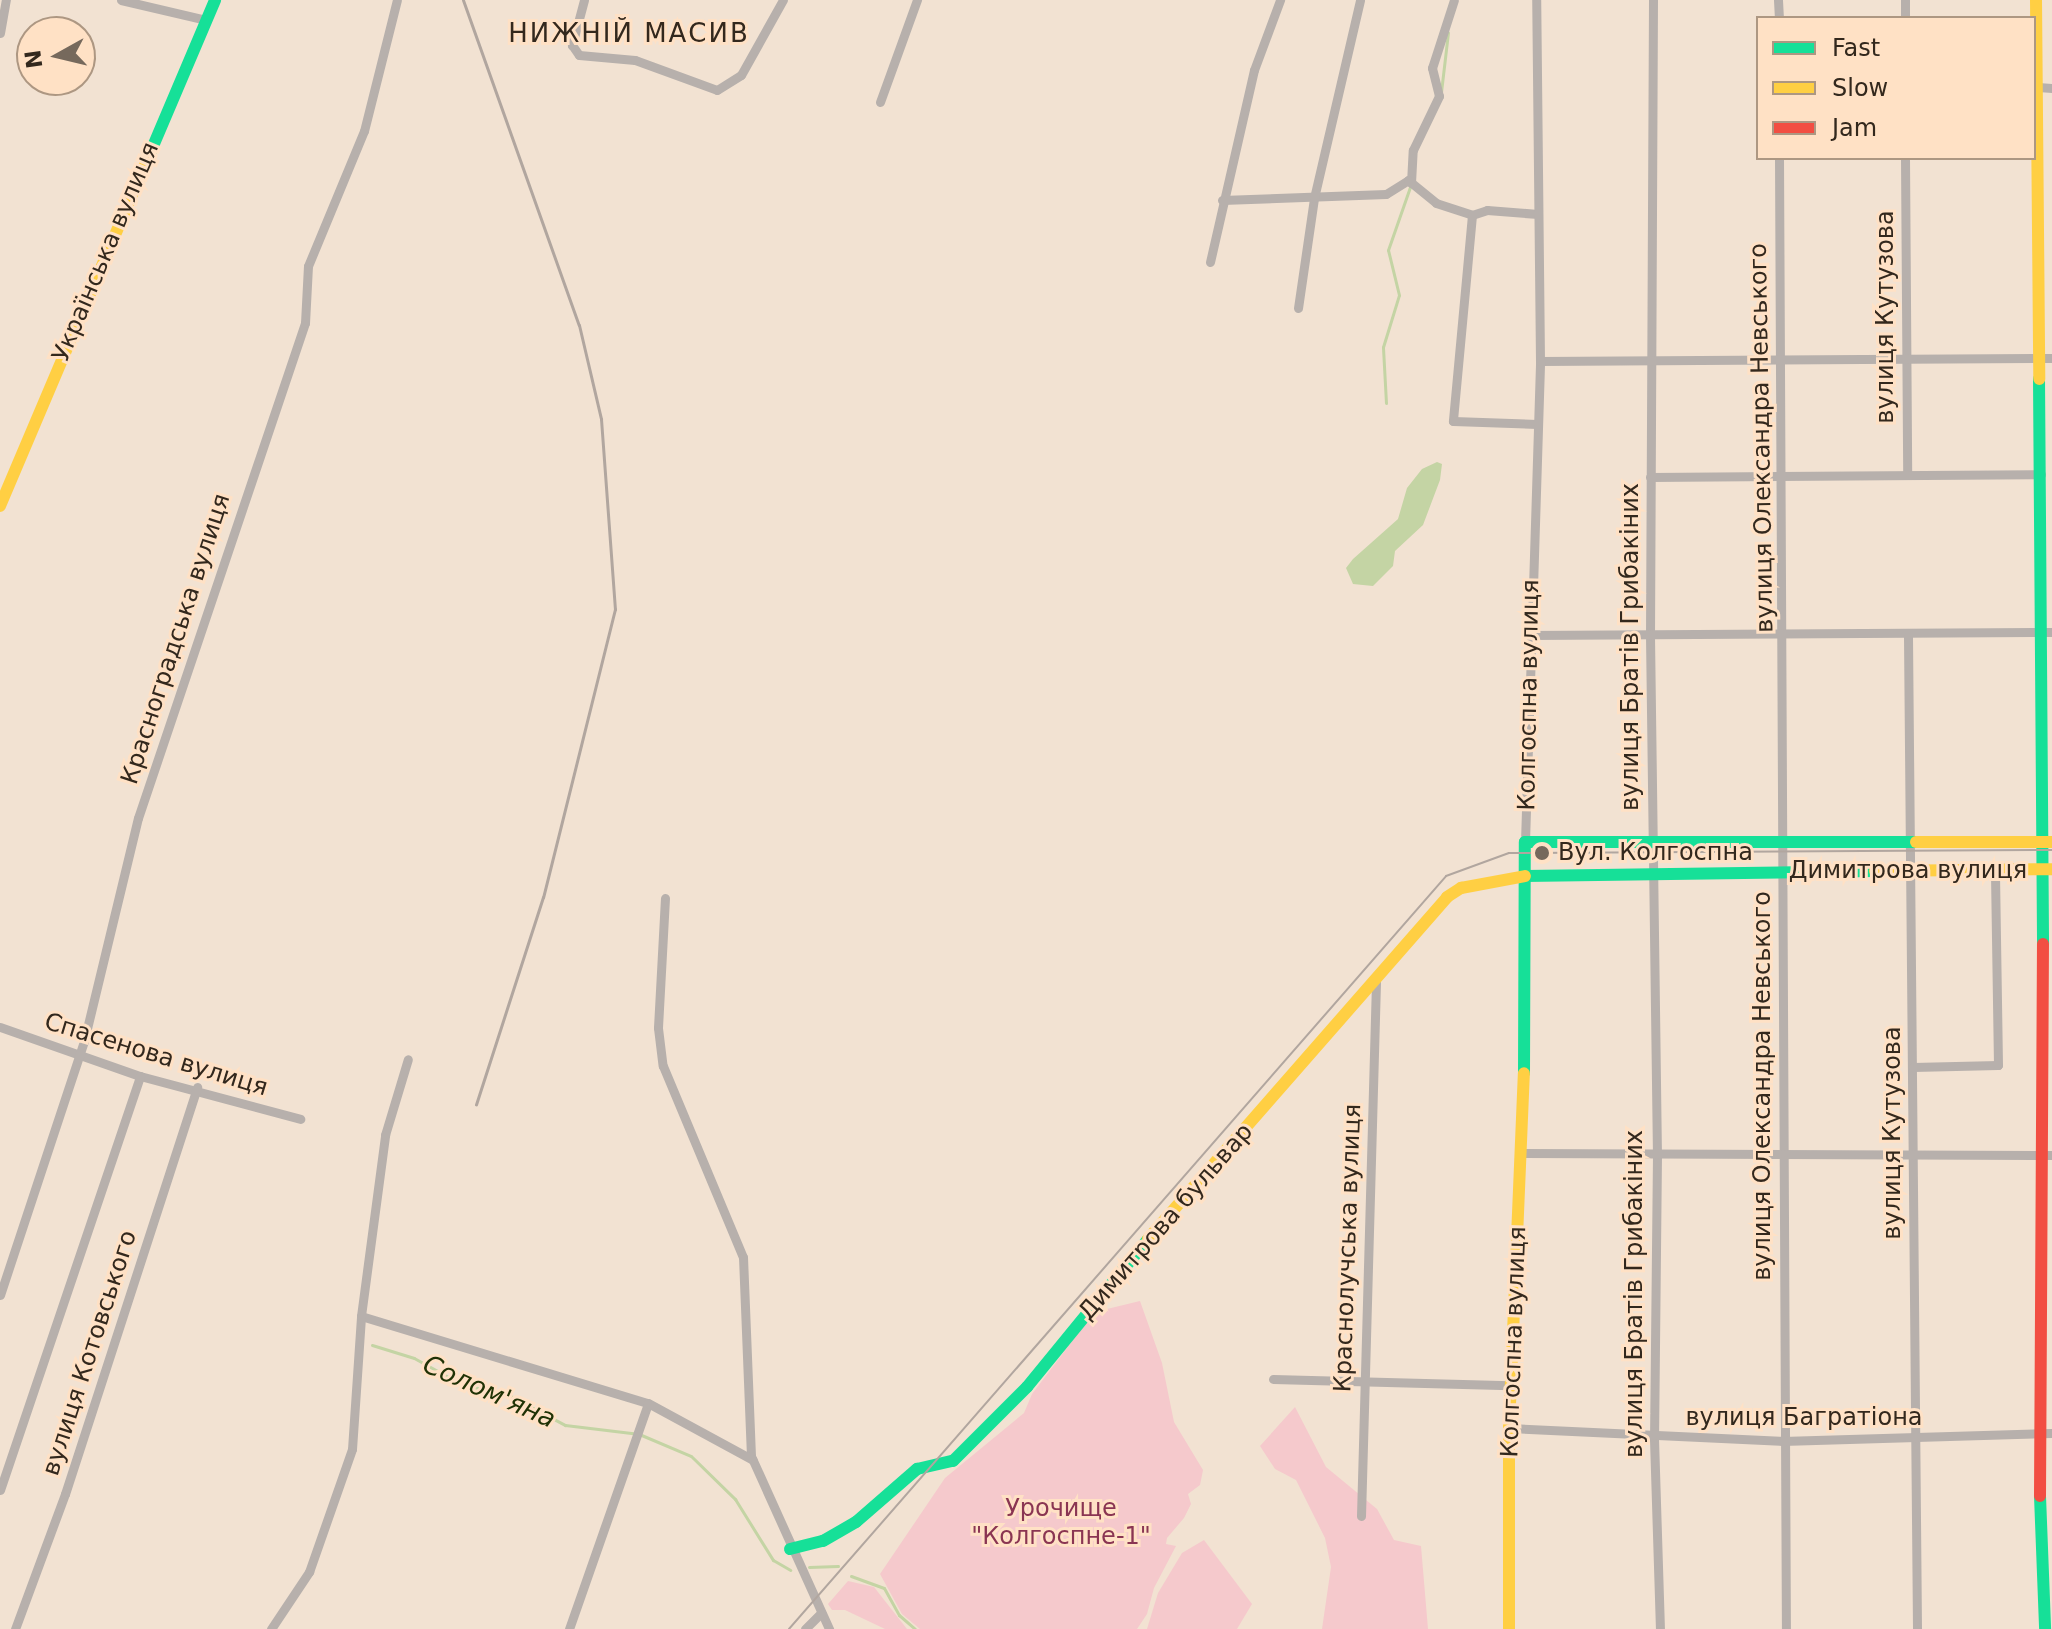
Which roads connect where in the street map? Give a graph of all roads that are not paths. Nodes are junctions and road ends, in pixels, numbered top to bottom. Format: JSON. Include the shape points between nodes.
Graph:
{"nodes":[{"id":1,"x":6,"y":0,"type":"edge"},
{"id":2,"x":121,"y":0,"type":"edge"},
{"id":3,"x":215,"y":0,"type":"edge"},
{"id":4,"x":397,"y":0,"type":"edge"},
{"id":5,"x":584,"y":0,"type":"edge"},
{"id":6,"x":783,"y":0,"type":"edge"},
{"id":7,"x":917,"y":0,"type":"edge"},
{"id":8,"x":1360,"y":0,"type":"edge"},
{"id":9,"x":1454,"y":0,"type":"edge"},
{"id":10,"x":1536,"y":0,"type":"edge"},
{"id":11,"x":1653,"y":0,"type":"edge"},
{"id":12,"x":2036,"y":0,"type":"edge"},
{"id":13,"x":1278,"y":1,"type":"edge"},
{"id":14,"x":206,"y":20,"type":"junction"},
{"id":15,"x":0,"y":33,"type":"edge"},
{"id":16,"x":2038,"y":87,"type":"junction"},
{"id":17,"x":2052,"y":88,"type":"edge"},
{"id":18,"x":880,"y":102,"type":"dead end"},
{"id":19,"x":1779,"y":160,"type":"edge"},
{"id":20,"x":1905,"y":160,"type":"edge"},
{"id":21,"x":1411,"y":183,"type":"junction"},
{"id":22,"x":1314,"y":198,"type":"junction"},
{"id":23,"x":1222,"y":200,"type":"junction"},
{"id":24,"x":1538,"y":214,"type":"junction"},
{"id":25,"x":1472,"y":215,"type":"junction"},
{"id":26,"x":1210,"y":262,"type":"dead end"},
{"id":27,"x":1298,"y":308,"type":"dead end"},
{"id":28,"x":2046,"y":358,"type":"edge"},
{"id":29,"x":1906,"y":359,"type":"junction"},
{"id":30,"x":1780,"y":360,"type":"junction"},
{"id":31,"x":1540,"y":361,"type":"junction"},
{"id":32,"x":1650,"y":362,"type":"junction"},
{"id":33,"x":1537,"y":424,"type":"junction"},
{"id":34,"x":2041,"y":474,"type":"junction"},
{"id":35,"x":1907,"y":475,"type":"junction"},
{"id":36,"x":1782,"y":476,"type":"junction"},
{"id":37,"x":1650,"y":477,"type":"junction"},
{"id":38,"x":0,"y":506,"type":"edge"},
{"id":39,"x":2047,"y":632,"type":"edge"},
{"id":40,"x":1529,"y":635,"type":"junction"},
{"id":41,"x":1650,"y":636,"type":"junction"},
{"id":42,"x":1784,"y":637,"type":"junction"},
{"id":43,"x":1908,"y":637,"type":"junction"},
{"id":44,"x":1910,"y":841,"type":"junction"},
{"id":45,"x":1525,"y":842,"type":"junction"},
{"id":46,"x":1652,"y":842,"type":"junction"},
{"id":47,"x":2047,"y":842,"type":"edge"},
{"id":48,"x":1782,"y":843,"type":"junction"},
{"id":49,"x":1911,"y":870,"type":"junction"},
{"id":50,"x":1995,"y":870,"type":"junction"},
{"id":51,"x":2047,"y":870,"type":"edge"},
{"id":52,"x":1781,"y":871,"type":"junction"},
{"id":53,"x":1652,"y":874,"type":"junction"},
{"id":54,"x":1525,"y":876,"type":"junction"},
{"id":55,"x":665,"y":898,"type":"dead end"},
{"id":56,"x":1376,"y":982,"type":"junction"},
{"id":57,"x":1,"y":1030,"type":"edge"},
{"id":58,"x":79,"y":1056,"type":"junction"},
{"id":59,"x":408,"y":1059,"type":"dead end"},
{"id":60,"x":1913,"y":1067,"type":"junction"},
{"id":61,"x":140,"y":1076,"type":"junction"},
{"id":62,"x":197,"y":1087,"type":"junction"},
{"id":63,"x":300,"y":1119,"type":"dead end"},
{"id":64,"x":1523,"y":1153,"type":"junction"},
{"id":65,"x":1914,"y":1153,"type":"junction"},
{"id":66,"x":1786,"y":1154,"type":"junction"},
{"id":67,"x":1657,"y":1155,"type":"junction"},
{"id":68,"x":2048,"y":1155,"type":"edge"},
{"id":69,"x":0,"y":1295,"type":"edge"},
{"id":70,"x":361,"y":1316,"type":"junction"},
{"id":71,"x":1273,"y":1379,"type":"dead end"},
{"id":72,"x":1364,"y":1381,"type":"junction"},
{"id":73,"x":1510,"y":1385,"type":"junction"},
{"id":74,"x":648,"y":1403,"type":"junction"},
{"id":75,"x":1509,"y":1428,"type":"junction"},
{"id":76,"x":2037,"y":1433,"type":"junction"},
{"id":77,"x":2052,"y":1433,"type":"edge"},
{"id":78,"x":1912,"y":1438,"type":"junction"},
{"id":79,"x":1654,"y":1439,"type":"junction"},
{"id":80,"x":1782,"y":1441,"type":"junction"},
{"id":81,"x":753,"y":1460,"type":"junction"},
{"id":82,"x":0,"y":1490,"type":"edge"},
{"id":83,"x":1361,"y":1516,"type":"dead end"},
{"id":84,"x":790,"y":1549,"type":"junction"},
{"id":85,"x":821,"y":1613,"type":"junction"},
{"id":86,"x":15,"y":1629,"type":"edge"},
{"id":87,"x":271,"y":1629,"type":"edge"},
{"id":88,"x":569,"y":1629,"type":"edge"},
{"id":89,"x":805,"y":1629,"type":"edge"},
{"id":90,"x":829,"y":1629,"type":"edge"},
{"id":91,"x":1509,"y":1629,"type":"edge"},
{"id":92,"x":1660,"y":1629,"type":"edge"},
{"id":93,"x":1786,"y":1629,"type":"edge"},
{"id":94,"x":1917,"y":1629,"type":"edge"},
{"id":95,"x":2045,"y":1629,"type":"edge"}],
"edges":[{"from":1,"to":15,"type":"street"},
{"from":2,"to":14,"type":"street"},
{"from":3,"to":14,"type":"street","name":"Українська вулиця"},
{"from":4,"to":58,"type":"street","name":"Красноградська вулиця","via":[[364,131],[308,266],[305,323],[138,818]]},
{"from":5,"to":6,"type":"street","via":[[572,45],[579,55],[635,60],[717,90],[733,85],[741,75]]},
{"from":7,"to":18,"type":"street"},
{"from":8,"to":22,"type":"street"},
{"from":9,"to":21,"type":"street","via":[[1432,68],[1439,96],[1413,150]]},
{"from":10,"to":24,"type":"street","name":"Колгоспна вулиця"},
{"from":11,"to":32,"type":"street","name":"вулиця Братів Грибакіних"},
{"from":12,"to":16,"type":"street"},
{"from":13,"to":23,"type":"street","via":[[1254,70]]},
{"from":14,"to":38,"type":"street","name":"Українська вулиця"},
{"from":16,"to":17,"type":"street"},
{"from":16,"to":28,"type":"street"},
{"from":19,"to":30,"type":"street","name":"вулиця Олександра Невського"},
{"from":20,"to":29,"type":"street","name":"вулиця Кутузова"},
{"from":21,"to":22,"type":"street","via":[[1386,194]]},
{"from":21,"to":25,"type":"street","via":[[1436,203]]},
{"from":22,"to":23,"type":"street"},
{"from":22,"to":27,"type":"street"},
{"from":23,"to":26,"type":"street"},
{"from":24,"to":25,"type":"street","via":[[1487,210]]},
{"from":24,"to":31,"type":"street","name":"Колгоспна вулиця"},
{"from":25,"to":33,"type":"street","via":[[1453,421]]},
{"from":28,"to":29,"type":"street"},
{"from":28,"to":34,"type":"street"},
{"from":29,"to":30,"type":"street"},
{"from":29,"to":35,"type":"street","name":"вулиця Кутузова"},
{"from":30,"to":32,"type":"street"},
{"from":30,"to":36,"type":"street","name":"вулиця Олександра Невського"},
{"from":31,"to":32,"type":"street"},
{"from":31,"to":33,"type":"street","name":"Колгоспна вулиця"},
{"from":32,"to":37,"type":"street","name":"вулиця Братів Грибакіних"},
{"from":33,"to":40,"type":"street","name":"Колгоспна вулиця"},
{"from":34,"to":35,"type":"street"},
{"from":34,"to":39,"type":"street"},
{"from":35,"to":36,"type":"street"},
{"from":36,"to":37,"type":"street"},
{"from":36,"to":42,"type":"street","name":"вулиця Олександра Невського"},
{"from":37,"to":41,"type":"street","name":"вулиця Братів Грибакіних"},
{"from":39,"to":43,"type":"street"},
{"from":39,"to":47,"type":"street"},
{"from":40,"to":41,"type":"street"},
{"from":40,"to":45,"type":"street","name":"Колгоспна вулиця"},
{"from":41,"to":42,"type":"street"},
{"from":41,"to":46,"type":"street","name":"вулиця Братів Грибакіних"},
{"from":42,"to":43,"type":"street"},
{"from":42,"to":48,"type":"street","name":"вулиця Олександра Невського"},
{"from":43,"to":44,"type":"street","name":"вулиця Кутузова"},
{"from":44,"to":47,"type":"street","name":"Димитрова вулиця"},
{"from":44,"to":48,"type":"street","name":"Димитрова вулиця"},
{"from":44,"to":49,"type":"street","name":"вулиця Кутузова"},
{"from":45,"to":46,"type":"street","name":"Димитрова вулиця"},
{"from":45,"to":54,"type":"street","name":"Колгоспна вулиця"},
{"from":46,"to":48,"type":"street","name":"Димитрова вулиця"},
{"from":46,"to":53,"type":"street","name":"вулиця Братів Грибакіних"},
{"from":47,"to":51,"type":"street"},
{"from":48,"to":52,"type":"street","name":"вулиця Олександра Невського"},
{"from":49,"to":50,"type":"street","name":"Димитрова вулиця"},
{"from":49,"to":52,"type":"street","name":"Димитрова вулиця"},
{"from":49,"to":60,"type":"street","name":"вулиця Кутузова"},
{"from":50,"to":51,"type":"street","name":"Димитрова вулиця"},
{"from":50,"to":60,"type":"street","via":[[1998,1065]]},
{"from":51,"to":68,"type":"street"},
{"from":52,"to":53,"type":"street","name":"Димитрова вулиця"},
{"from":52,"to":66,"type":"street","name":"вулиця Олександра Невського"},
{"from":53,"to":54,"type":"street","name":"Димитрова вулиця"},
{"from":53,"to":67,"type":"street","name":"вулиця Братів Грибакіних"},
{"from":54,"to":56,"type":"street","name":"Димитрова бульвар","via":[[1477,882],[1447,897]]},
{"from":54,"to":64,"type":"street","name":"Колгоспна вулиця"},
{"from":55,"to":81,"type":"street","via":[[658,1028],[663,1066],[743,1257]]},
{"from":56,"to":72,"type":"street","name":"Краснолучська вулиця"},
{"from":56,"to":84,"type":"street","name":"Димитрова бульвар","via":[[1094,1301],[1027,1387],[953,1461],[917,1469],[856,1522],[823,1541]]},
{"from":57,"to":58,"type":"street","name":"Спасенова вулиця"},
{"from":58,"to":61,"type":"street","name":"Спасенова вулиця"},
{"from":58,"to":69,"type":"street","name":"Красноградська вулиця"},
{"from":59,"to":70,"type":"street","via":[[385,1135]]},
{"from":60,"to":65,"type":"street","name":"вулиця Кутузова"},
{"from":61,"to":62,"type":"street","name":"Спасенова вулиця"},
{"from":61,"to":82,"type":"street"},
{"from":62,"to":63,"type":"street","name":"Спасенова вулиця"},
{"from":62,"to":86,"type":"street","name":"вулиця Котовського","via":[[65,1494]]},
{"from":64,"to":67,"type":"street"},
{"from":64,"to":73,"type":"street","name":"Колгоспна вулиця"},
{"from":65,"to":66,"type":"street"},
{"from":65,"to":68,"type":"street"},
{"from":65,"to":78,"type":"street","name":"вулиця Кутузова"},
{"from":66,"to":67,"type":"street"},
{"from":66,"to":80,"type":"street","name":"вулиця Олександра Невського"},
{"from":67,"to":79,"type":"street","name":"вулиця Братів Грибакіних"},
{"from":68,"to":76,"type":"street"},
{"from":70,"to":74,"type":"street"},
{"from":70,"to":87,"type":"street","via":[[352,1449],[309,1572]]},
{"from":71,"to":72,"type":"street"},
{"from":72,"to":73,"type":"street"},
{"from":72,"to":83,"type":"street","name":"Краснолучська вулиця"},
{"from":73,"to":75,"type":"street","name":"Колгоспна вулиця"},
{"from":74,"to":81,"type":"street"},
{"from":74,"to":88,"type":"street"},
{"from":75,"to":79,"type":"street","name":"вулиця Багратіона"},
{"from":75,"to":91,"type":"street","name":"Колгоспна вулиця"},
{"from":76,"to":77,"type":"street","name":"вулиця Багратіона"},
{"from":76,"to":78,"type":"street","name":"вулиця Багратіона"},
{"from":76,"to":95,"type":"street"},
{"from":78,"to":80,"type":"street","name":"вулиця Багратіона"},
{"from":78,"to":94,"type":"street","name":"вулиця Кутузова"},
{"from":79,"to":80,"type":"street","name":"вулиця Багратіона"},
{"from":79,"to":92,"type":"street","name":"вулиця Братів Грибакіних"},
{"from":80,"to":93,"type":"street","name":"вулиця Олександра Невського"},
{"from":81,"to":84,"type":"street"},
{"from":84,"to":85,"type":"street"},
{"from":85,"to":89,"type":"street"},
{"from":85,"to":90,"type":"street"}]}
